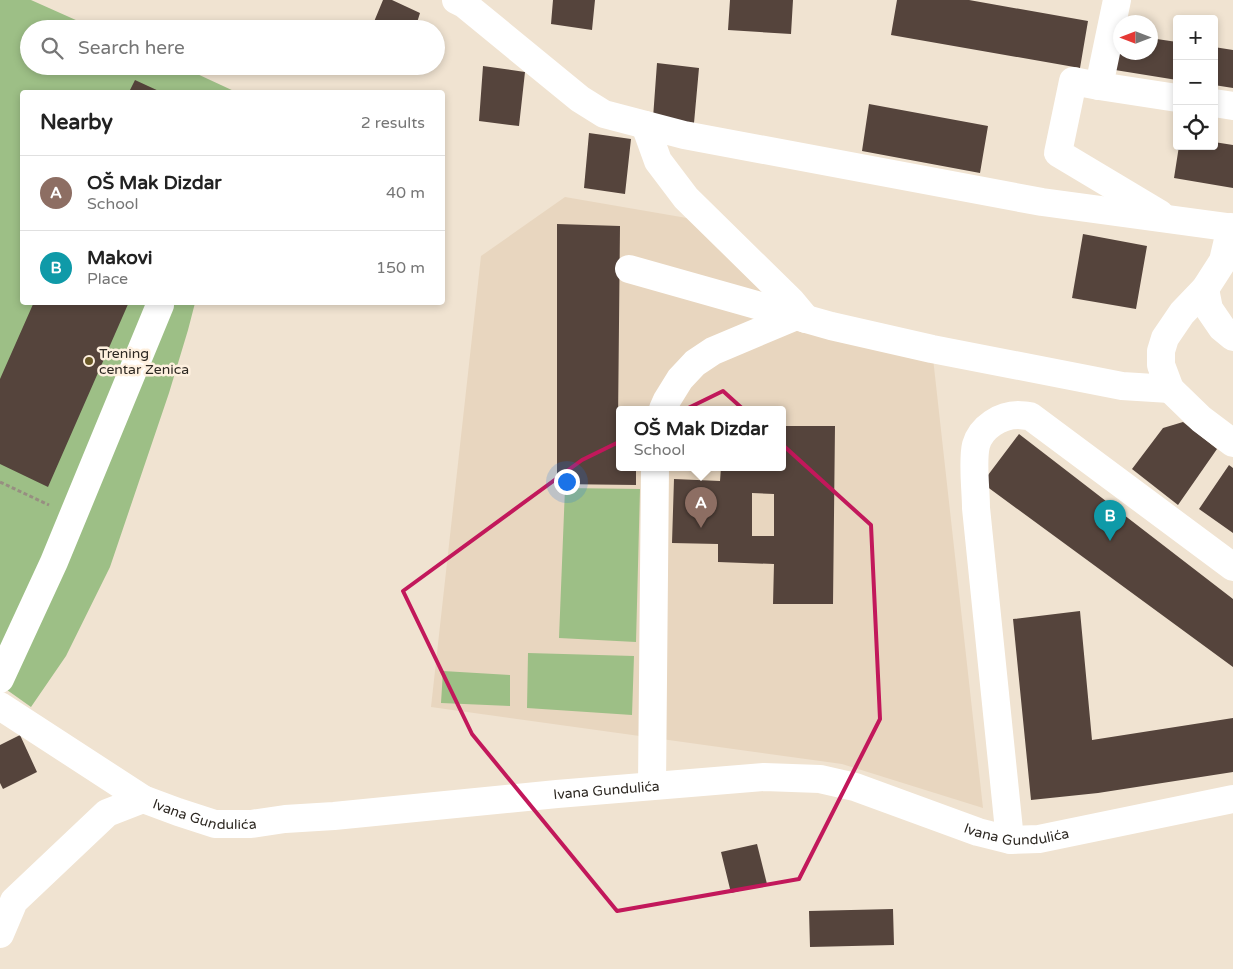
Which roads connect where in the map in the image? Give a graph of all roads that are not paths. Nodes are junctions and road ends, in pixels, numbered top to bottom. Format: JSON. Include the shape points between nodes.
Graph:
{"nodes":[{"id":1,"x":456,"y":0,"type":"edge"},
{"id":2,"x":1118,"y":0,"type":"edge"},
{"id":3,"x":1099,"y":86,"type":"junction"},
{"id":4,"x":1173,"y":97,"type":"edge"},
{"id":5,"x":1218,"y":104,"type":"edge"},
{"id":6,"x":1233,"y":106,"type":"edge"},
{"id":7,"x":645,"y":125,"type":"junction"},
{"id":8,"x":1168,"y":219,"type":"junction"},
{"id":9,"x":1232,"y":228,"type":"edge"},
{"id":10,"x":629,"y":269,"type":"dead end"},
{"id":11,"x":1205,"y":289,"type":"junction"},
{"id":12,"x":160,"y":305,"type":"dead end"},
{"id":13,"x":801,"y":317,"type":"junction"},
{"id":14,"x":1233,"y":337,"type":"edge"},
{"id":15,"x":1170,"y":389,"type":"junction"},
{"id":16,"x":664,"y":406,"type":"edge"},
{"id":17,"x":1233,"y":443,"type":"edge"},
{"id":18,"x":655,"y":471,"type":"edge"},
{"id":19,"x":1233,"y":567,"type":"edge"},
{"id":20,"x":0,"y":679,"type":"edge"},
{"id":21,"x":0,"y":706,"type":"edge"},
{"id":22,"x":652,"y":786,"type":"junction"},
{"id":23,"x":143,"y":799,"type":"junction"},
{"id":24,"x":1233,"y":799,"type":"edge"},
{"id":25,"x":1010,"y":840,"type":"junction"},
{"id":26,"x":0,"y":934,"type":"edge"}],
"edges":[{"from":1,"to":7,"type":"street","via":[[580,99],[604,114]]},
{"from":2,"to":3,"type":"street"},
{"from":3,"to":4,"type":"street"},
{"from":3,"to":8,"type":"street","via":[[1073,81],[1058,153]]},
{"from":5,"to":6,"type":"street"},
{"from":7,"to":8,"type":"street","via":[[1042,202]]},
{"from":7,"to":13,"type":"street","via":[[658,161],[686,198],[791,301]]},
{"from":8,"to":9,"type":"street"},
{"from":9,"to":11,"type":"street","via":[[1223,261]]},
{"from":10,"to":13,"type":"street"},
{"from":11,"to":14,"type":"street","via":[[1210,309],[1222,328]]},
{"from":11,"to":15,"type":"street","via":[[1182,313],[1165,338],[1160,366]]},
{"from":12,"to":20,"type":"street","via":[[54,562]]},
{"from":13,"to":15,"type":"street","via":[[932,349],[1122,386]]},
{"from":13,"to":16,"type":"street","via":[[714,351],[695,363],[680,379]]},
{"from":15,"to":17,"type":"street","via":[[1201,419]]},
{"from":18,"to":22,"type":"street"},
{"from":19,"to":25,"type":"street","via":[[1030,416],[1005,417],[982,433],[976,444],[975,456],[976,508]]},
{"from":21,"to":23,"type":"street","name":"Ivana Gundulića"},
{"from":22,"to":23,"type":"street","name":"Ivana Gundulića","via":[[251,824],[214,824]]},
{"from":22,"to":25,"type":"street","name":"Ivana Gundulića","via":[[764,778],[820,779],[855,787],[978,832]]},
{"from":23,"to":26,"type":"street","via":[[107,813],[14,901]]},
{"from":24,"to":25,"type":"street","name":"Ivana Gundulića","via":[[1039,839]]}]}
